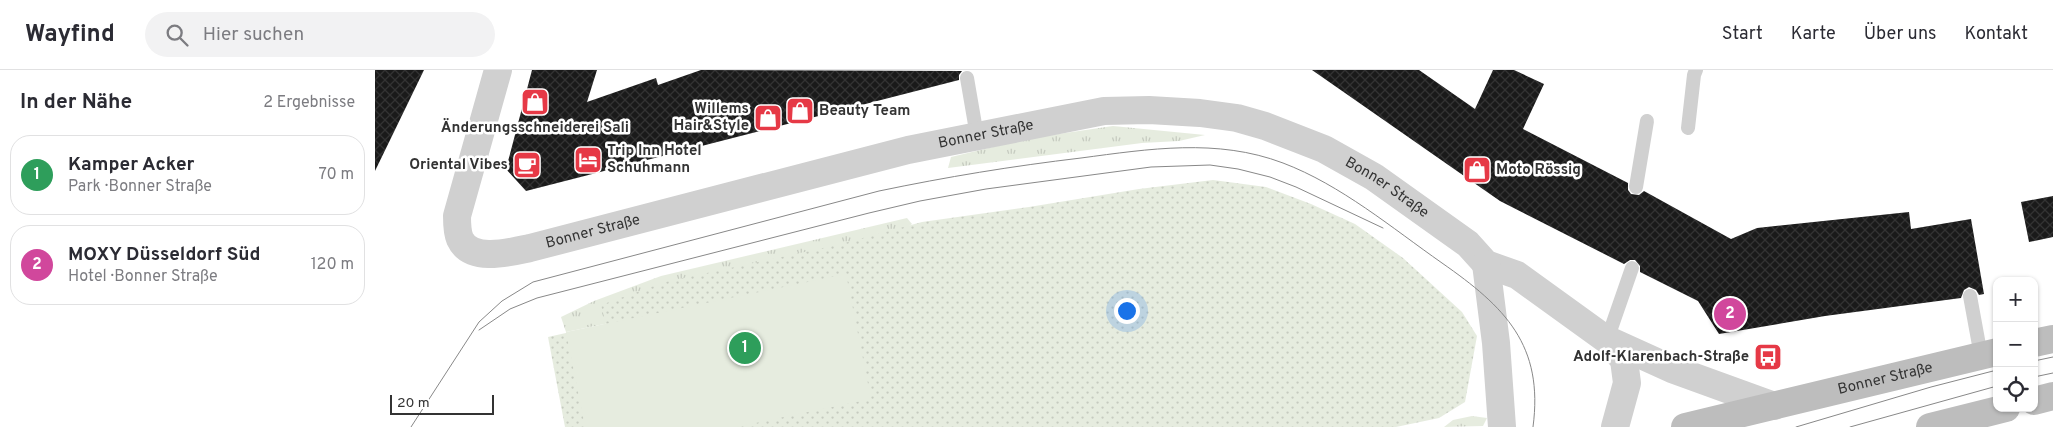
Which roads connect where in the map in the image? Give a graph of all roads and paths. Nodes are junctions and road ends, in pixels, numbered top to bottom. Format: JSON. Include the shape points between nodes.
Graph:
{"nodes":[{"id":1,"x":498,"y":70,"type":"edge"},
{"id":2,"x":1696,"y":70,"type":"edge"},
{"id":3,"x":967,"y":78,"type":"dead end"},
{"id":4,"x":1647,"y":121,"type":"dead end"},
{"id":5,"x":1688,"y":128,"type":"dead end"},
{"id":6,"x":977,"y":136,"type":"junction"},
{"id":7,"x":1636,"y":187,"type":"dead end"},
{"id":8,"x":1486,"y":264,"type":"junction"},
{"id":9,"x":1632,"y":268,"type":"dead end"},
{"id":10,"x":1970,"y":296,"type":"dead end"},
{"id":11,"x":2053,"y":339,"type":"edge"},
{"id":12,"x":1607,"y":340,"type":"junction"},
{"id":13,"x":2038,"y":342,"type":"edge"},
{"id":14,"x":1989,"y":354,"type":"edge"},
{"id":15,"x":2053,"y":396,"type":"edge"},
{"id":16,"x":2038,"y":400,"type":"edge"},
{"id":17,"x":1774,"y":406,"type":"junction"},
{"id":18,"x":1993,"y":411,"type":"edge"},
{"id":19,"x":1503,"y":427,"type":"edge"},
{"id":20,"x":1615,"y":427,"type":"edge"},
{"id":21,"x":1685,"y":427,"type":"edge"},
{"id":22,"x":1930,"y":427,"type":"edge"}],
"edges":[{"from":1,"to":6,"type":"street","name":"Bonner Straße","via":[[457,216],[460,238],[465,246],[492,254],[511,252],[908,150]]},
{"from":2,"to":5,"type":"lane"},
{"from":3,"to":6,"type":"lane"},
{"from":4,"to":7,"type":"lane"},
{"from":6,"to":8,"type":"street","name":"Bonner Straße","via":[[1105,111],[1149,110],[1237,118],[1324,149],[1374,177],[1468,244]]},
{"from":8,"to":12,"type":"street","name":"Bonner Straße","via":[[1517,275]]},
{"from":8,"to":19,"type":"street"},
{"from":9,"to":12,"type":"lane"},
{"from":10,"to":14,"type":"lane"},
{"from":11,"to":13,"type":"main road"},
{"from":12,"to":17,"type":"street","name":"Bonner Straße","via":[[1672,369]]},
{"from":12,"to":20,"type":"street","name":"Bonner Straße","via":[[1624,360],[1627,383]]},
{"from":14,"to":17,"type":"main road","name":"Bonner Straße"},
{"from":15,"to":16,"type":"main road"},
{"from":17,"to":21,"type":"main road","name":"Bonner Straße"},
{"from":18,"to":22,"type":"main road"}]}
